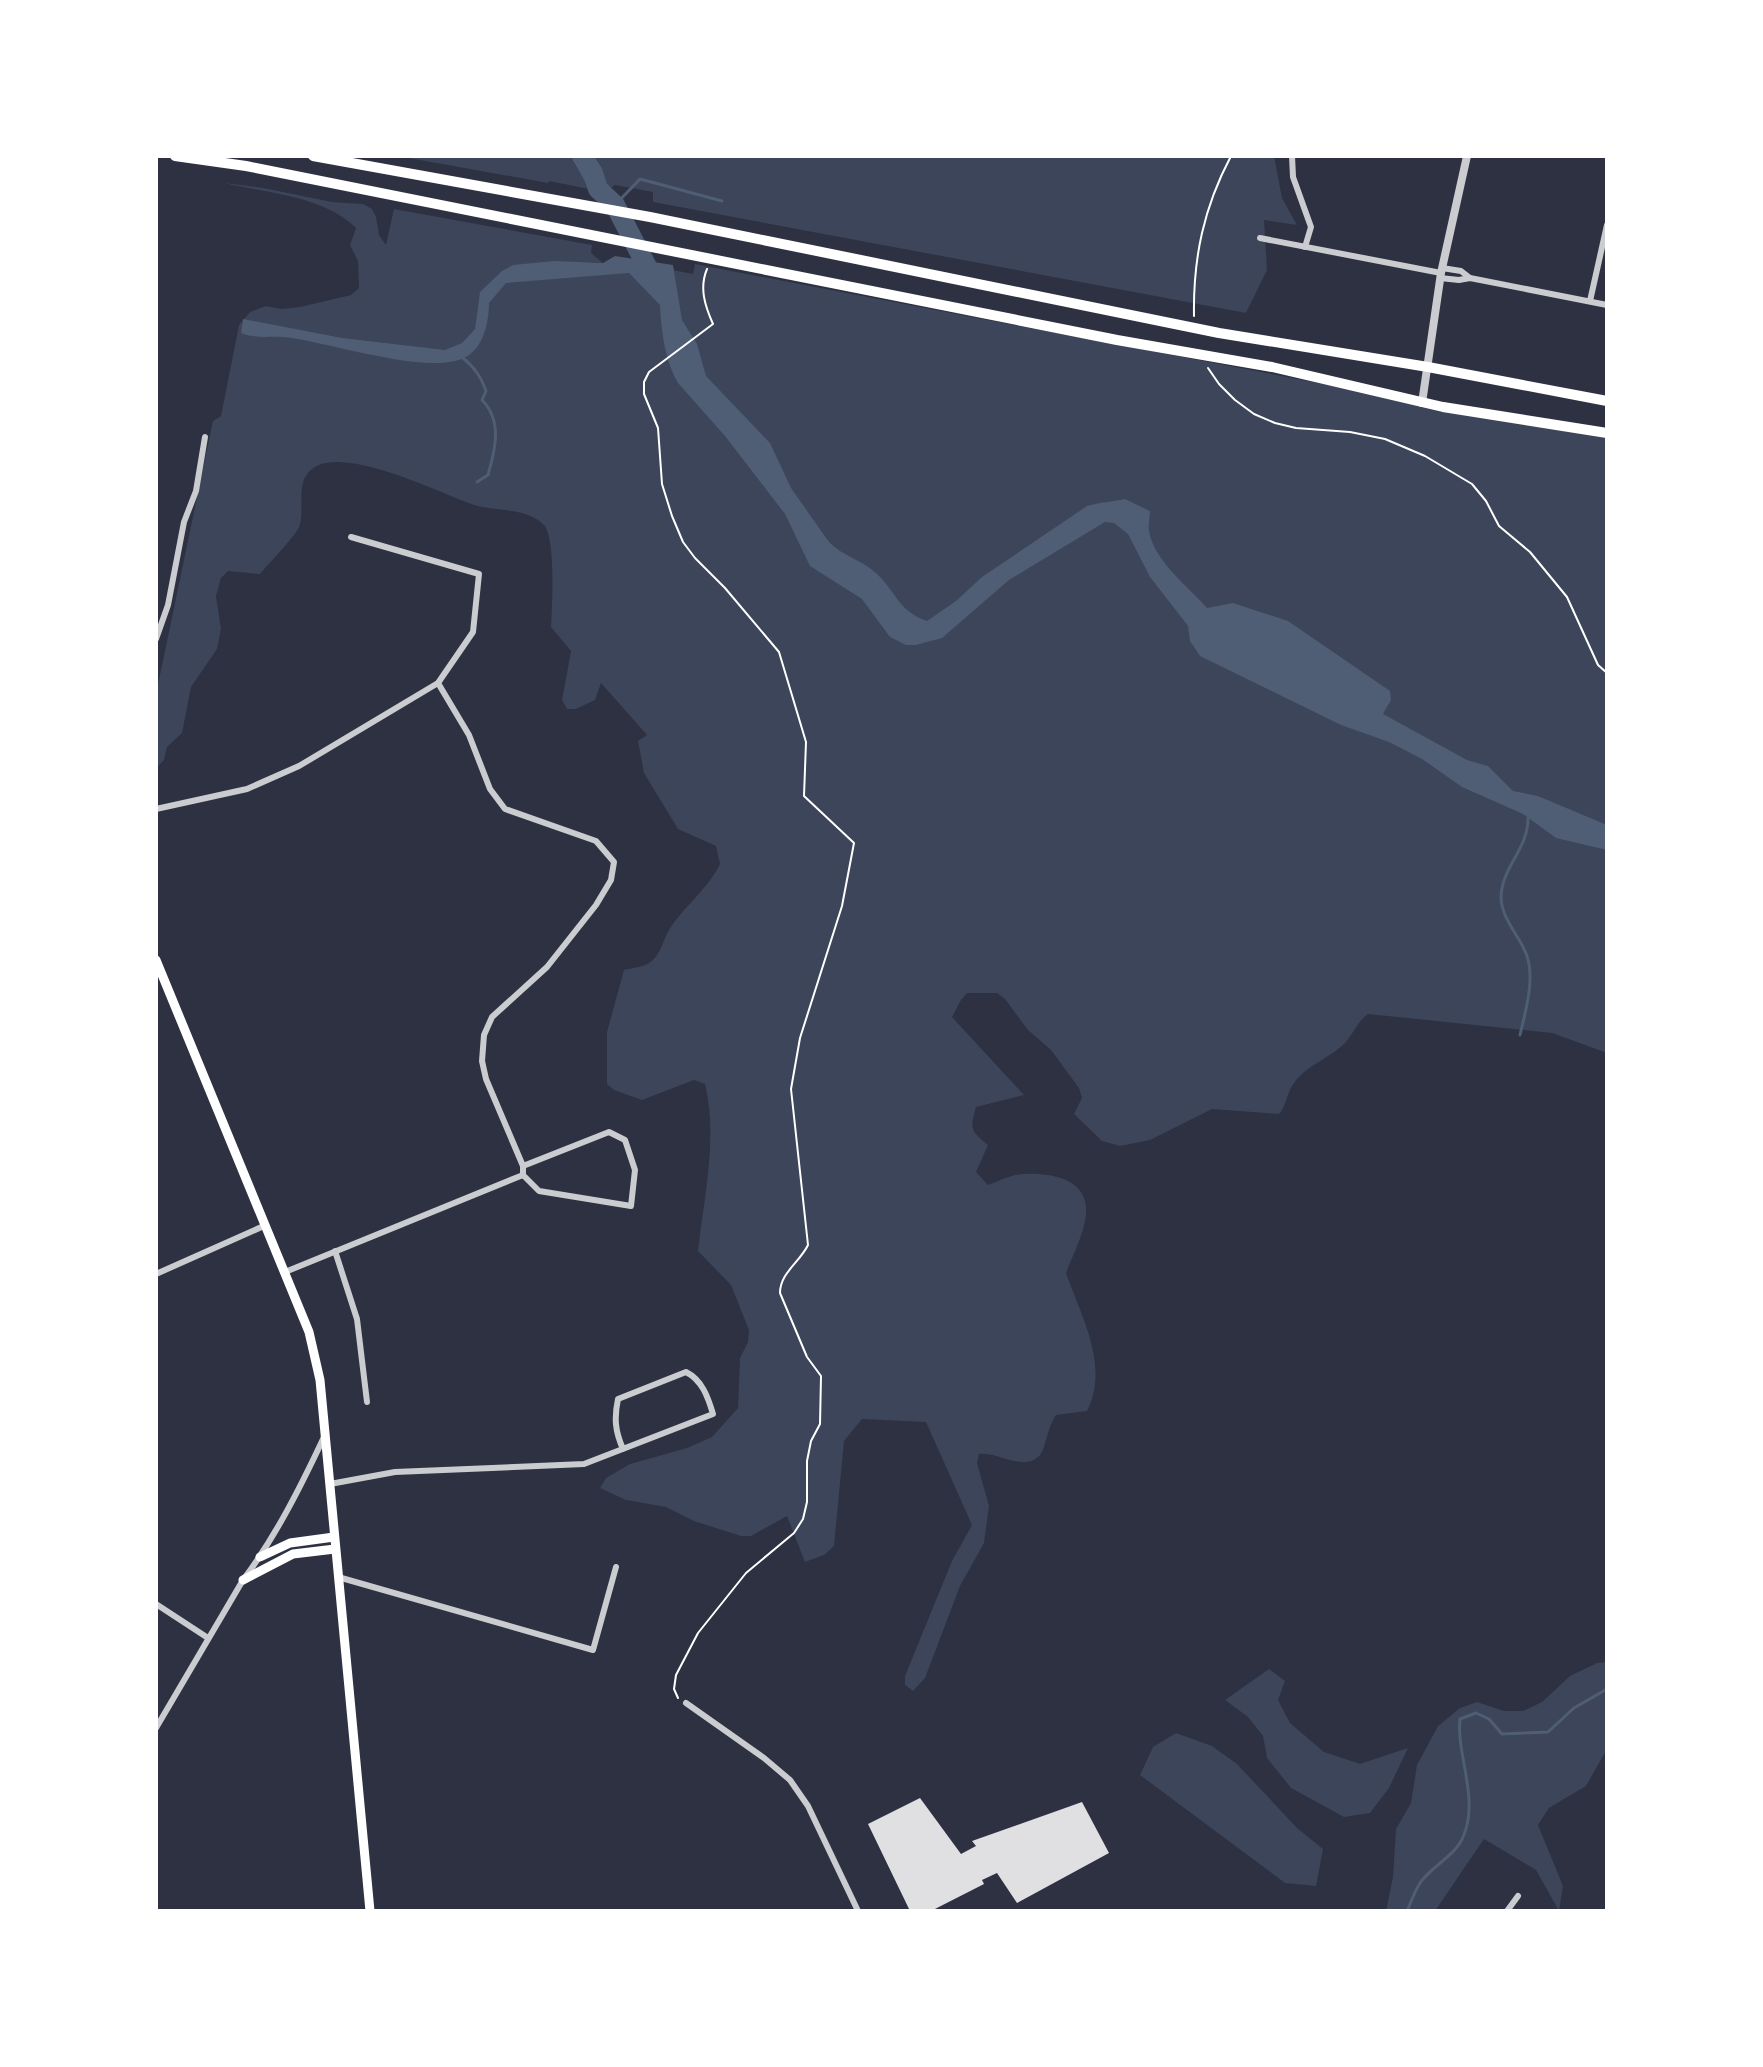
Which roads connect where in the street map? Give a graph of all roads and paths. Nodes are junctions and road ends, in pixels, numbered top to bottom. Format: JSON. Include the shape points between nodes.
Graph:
{"nodes":[{"id":1,"x":175,"y":156,"type":"edge"},
{"id":2,"x":313,"y":156,"type":"edge"},
{"id":3,"x":1231,"y":156,"type":"edge"},
{"id":4,"x":1292,"y":156,"type":"edge"},
{"id":5,"x":1467,"y":156,"type":"edge"},
{"id":6,"x":1607,"y":225,"type":"edge"},
{"id":7,"x":1260,"y":238,"type":"dead end"},
{"id":8,"x":1305,"y":247,"type":"junction"},
{"id":9,"x":1199,"y":255,"type":"dead end"},
{"id":10,"x":711,"y":259,"type":"junction"},
{"id":11,"x":1441,"y":273,"type":"junction"},
{"id":12,"x":1590,"y":301,"type":"junction"},
{"id":13,"x":1607,"y":305,"type":"edge"},
{"id":14,"x":1428,"y":367,"type":"junction"},
{"id":15,"x":1235,"y":400,"type":"dead end"},
{"id":16,"x":1607,"y":401,"type":"edge"},
{"id":17,"x":1422,"y":403,"type":"junction"},
{"id":18,"x":1607,"y":433,"type":"edge"},
{"id":19,"x":205,"y":437,"type":"dead end"},
{"id":20,"x":351,"y":537,"type":"dead end"},
{"id":21,"x":156,"y":639,"type":"edge"},
{"id":22,"x":1607,"y":673,"type":"edge"},
{"id":23,"x":438,"y":683,"type":"junction"},
{"id":24,"x":156,"y":809,"type":"edge"},
{"id":25,"x":156,"y":960,"type":"edge"},
{"id":26,"x":523,"y":1166,"type":"junction"},
{"id":27,"x":523,"y":1175,"type":"junction"},
{"id":28,"x":266,"y":1225,"type":"junction"},
{"id":29,"x":335,"y":1251,"type":"junction"},
{"id":30,"x":285,"y":1272,"type":"junction"},
{"id":31,"x":156,"y":1274,"type":"edge"},
{"id":32,"x":367,"y":1402,"type":"dead end"},
{"id":33,"x":324,"y":1435,"type":"junction"},
{"id":34,"x":623,"y":1449,"type":"junction"},
{"id":35,"x":330,"y":1484,"type":"junction"},
{"id":36,"x":334,"y":1537,"type":"junction"},
{"id":37,"x":335,"y":1549,"type":"junction"},
{"id":38,"x":260,"y":1557,"type":"junction"},
{"id":39,"x":616,"y":1567,"type":"dead end"},
{"id":40,"x":338,"y":1577,"type":"junction"},
{"id":41,"x":243,"y":1580,"type":"junction"},
{"id":42,"x":156,"y":1604,"type":"edge"},
{"id":43,"x":208,"y":1638,"type":"junction"},
{"id":44,"x":686,"y":1703,"type":"joint"},
{"id":45,"x":156,"y":1728,"type":"edge"},
{"id":46,"x":1518,"y":1896,"type":"dead end"},
{"id":47,"x":370,"y":1911,"type":"edge"},
{"id":48,"x":858,"y":1911,"type":"edge"},
{"id":49,"x":1507,"y":1911,"type":"edge"}],
"edges":[{"from":1,"to":10,"type":"main road"},
{"from":2,"to":14,"type":"main road","via":[[650,217],[1219,333]]},
{"from":3,"to":9,"type":"path","via":[[1206,211]]},
{"from":4,"to":8,"type":"street","via":[[1293,177],[1311,227]]},
{"from":5,"to":11,"type":"street"},
{"from":6,"to":12,"type":"street"},
{"from":7,"to":8,"type":"street"},
{"from":8,"to":11,"type":"street"},
{"from":10,"to":17,"type":"main road","via":[[1272,367]]},
{"from":10,"to":44,"type":"path","via":[[702,279],[713,324],[649,372],[644,382],[658,428],[662,484],[683,542],[779,652],[806,742],[804,796],[854,843],[842,906],[800,1038],[791,1089],[808,1245],[780,1293],[807,1357],[821,1376],[820,1424],[807,1461],[805,1511],[794,1533],[746,1573],[698,1633],[674,1689]]},
{"from":11,"to":12,"type":"street","via":[[1461,271],[1470,278]]},
{"from":11,"to":14,"type":"street"},
{"from":12,"to":13,"type":"street"},
{"from":14,"to":16,"type":"main road"},
{"from":14,"to":17,"type":"street"},
{"from":15,"to":22,"type":"path","via":[[1275,423],[1385,439],[1461,476],[1479,491],[1499,526],[1530,552],[1567,597],[1598,665]]},
{"from":17,"to":18,"type":"main road"},
{"from":19,"to":21,"type":"street"},
{"from":20,"to":23,"type":"street","via":[[479,574],[473,632]]},
{"from":23,"to":24,"type":"street","via":[[273,778]]},
{"from":23,"to":26,"type":"street","via":[[505,809],[596,841],[614,862],[611,880],[596,905],[547,967],[492,1017],[484,1035],[486,1079]]},
{"from":25,"to":28,"type":"main road"},
{"from":26,"to":27,"type":"street"},
{"from":26,"to":27,"type":"street","via":[[609,1132],[625,1140],[635,1170],[631,1206],[539,1191]]},
{"from":27,"to":29,"type":"street"},
{"from":28,"to":30,"type":"main road"},
{"from":28,"to":31,"type":"street"},
{"from":29,"to":30,"type":"street"},
{"from":29,"to":32,"type":"street","via":[[357,1319]]},
{"from":30,"to":33,"type":"main road","via":[[309,1332]]},
{"from":33,"to":35,"type":"main road"},
{"from":33,"to":38,"type":"street"},
{"from":34,"to":34,"type":"street","via":[[614,1415],[618,1399],[686,1372],[695,1377],[713,1414]]},
{"from":34,"to":35,"type":"street","via":[[584,1464],[395,1472]]},
{"from":35,"to":36,"type":"main road"},
{"from":36,"to":37,"type":"main road"},
{"from":36,"to":38,"type":"main road","via":[[290,1543]]},
{"from":37,"to":40,"type":"main road"},
{"from":37,"to":41,"type":"main road","via":[[293,1554]]},
{"from":38,"to":41,"type":"street"},
{"from":39,"to":40,"type":"street","via":[[593,1650]]},
{"from":40,"to":47,"type":"main road"},
{"from":41,"to":43,"type":"street"},
{"from":42,"to":43,"type":"street"},
{"from":43,"to":45,"type":"street"},
{"from":44,"to":48,"type":"street","via":[[790,1780]]},
{"from":46,"to":49,"type":"street"}]}
